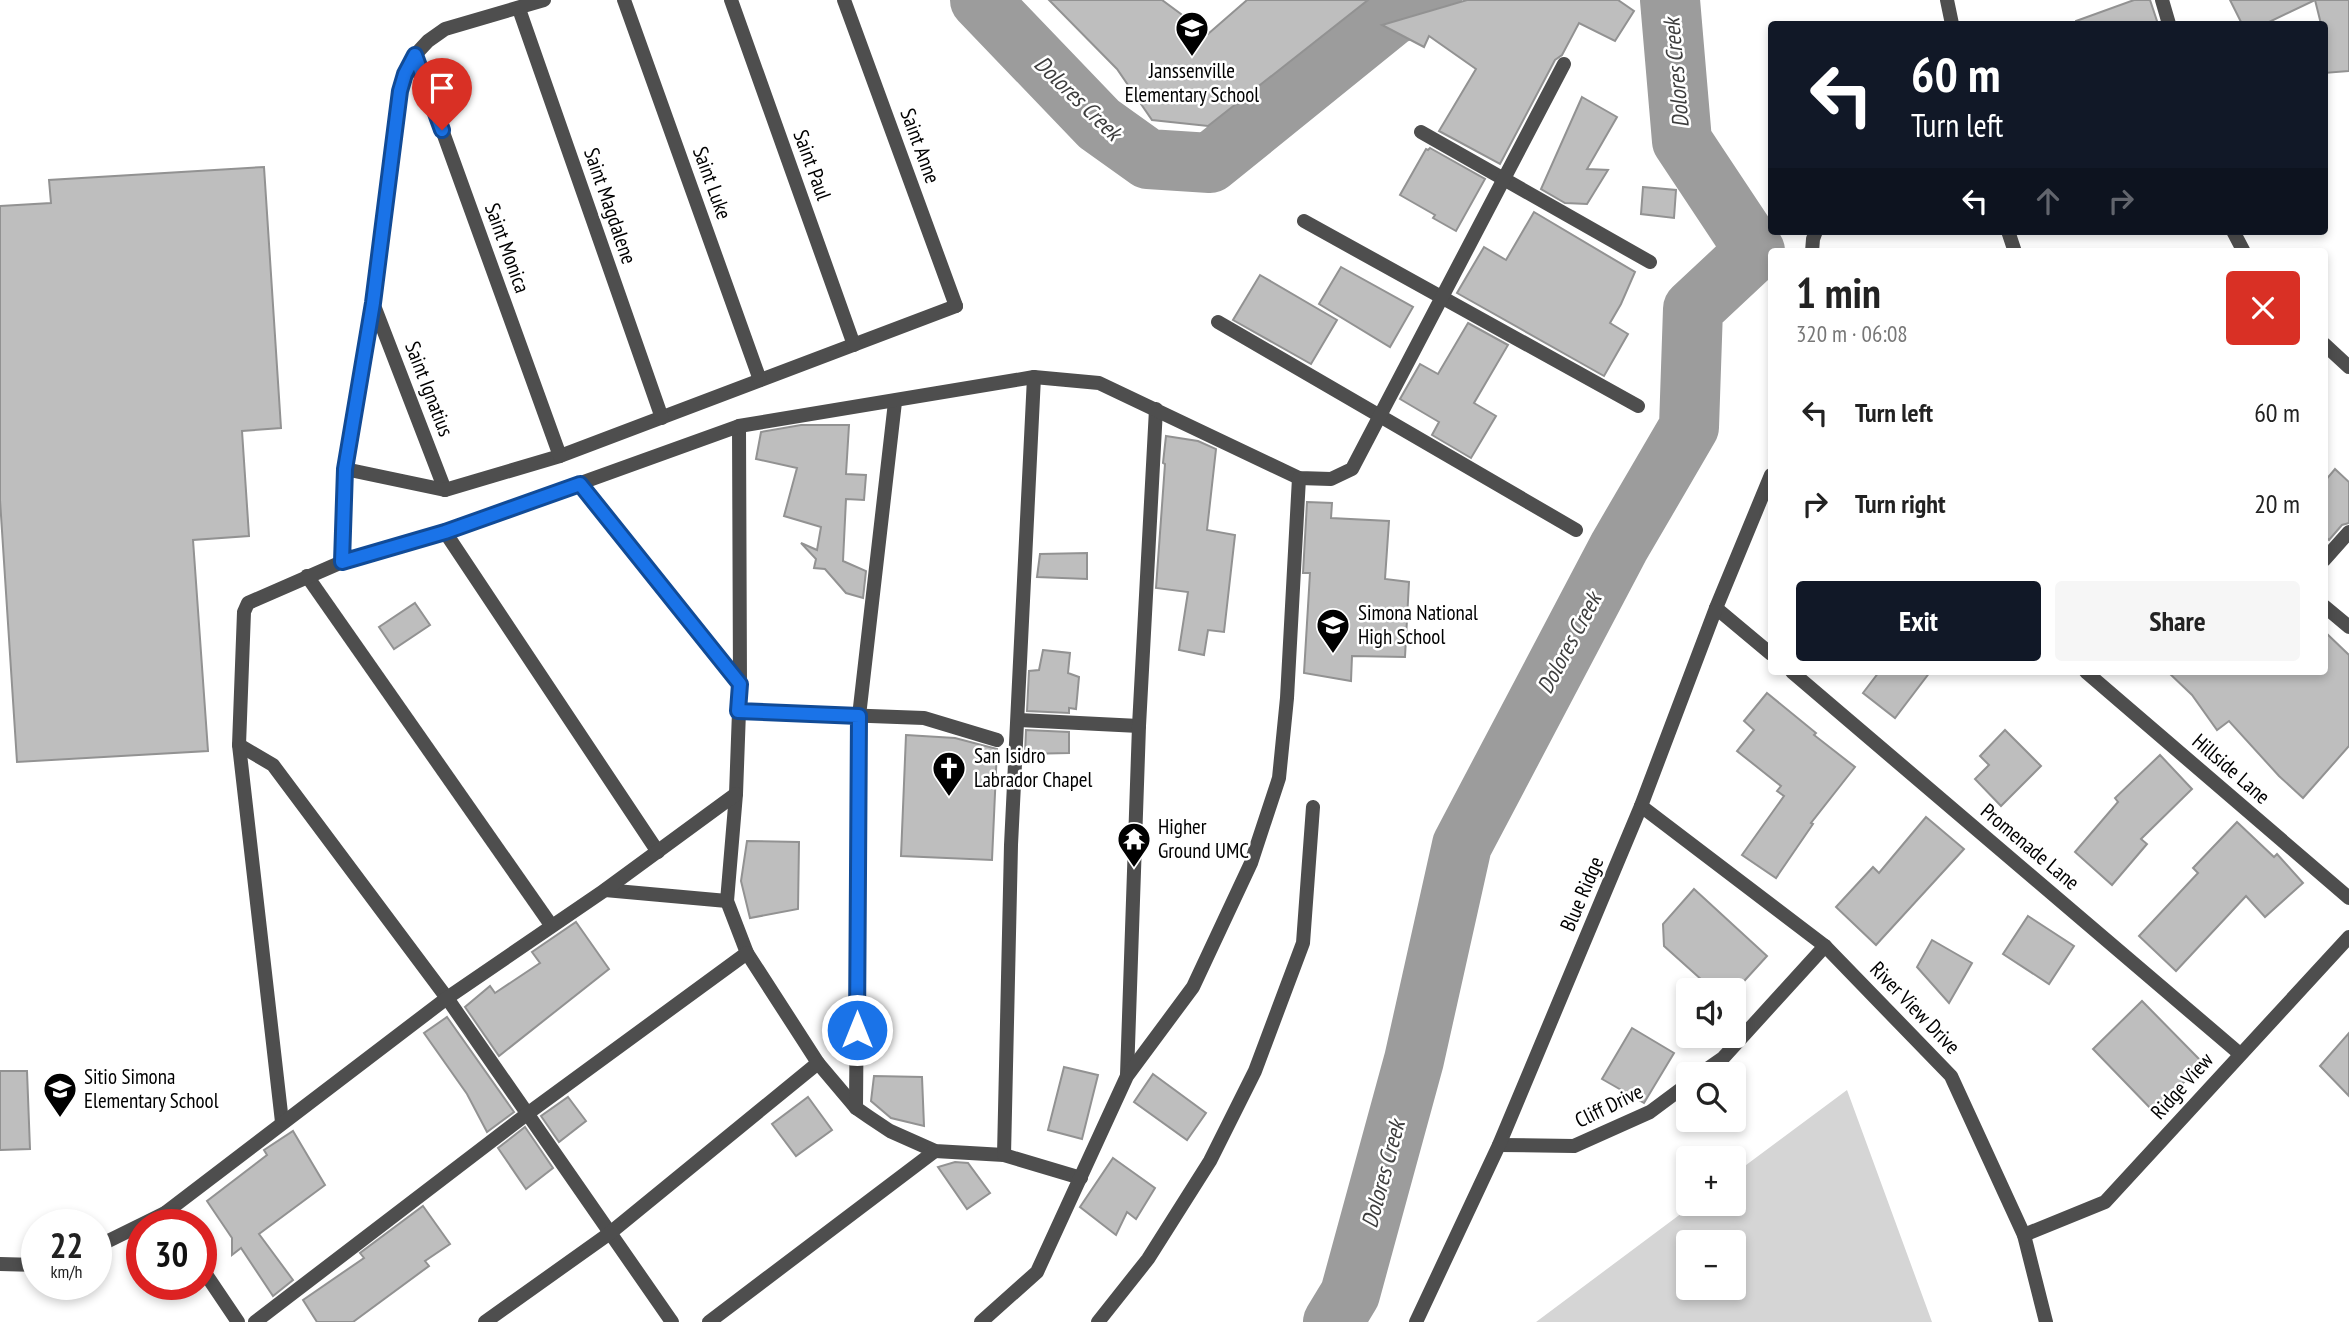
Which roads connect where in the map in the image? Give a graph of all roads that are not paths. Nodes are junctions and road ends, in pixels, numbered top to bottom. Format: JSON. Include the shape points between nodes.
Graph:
{"nodes":[{"id":1,"x":544,"y":0,"type":"edge"},
{"id":2,"x":624,"y":0,"type":"edge"},
{"id":3,"x":731,"y":0,"type":"edge"},
{"id":4,"x":844,"y":0,"type":"edge"},
{"id":5,"x":1947,"y":0,"type":"edge"},
{"id":6,"x":2162,"y":0,"type":"edge"},
{"id":7,"x":519,"y":9,"type":"junction"},
{"id":8,"x":1951,"y":21,"type":"edge"},
{"id":9,"x":2168,"y":21,"type":"edge"},
{"id":10,"x":415,"y":55,"type":"junction"},
{"id":11,"x":1564,"y":64,"type":"dead end"},
{"id":12,"x":1421,"y":132,"type":"dead end"},
{"id":13,"x":1505,"y":178,"type":"junction"},
{"id":14,"x":1304,"y":221,"type":"dead end"},
{"id":15,"x":1650,"y":262,"type":"dead end"},
{"id":16,"x":1443,"y":297,"type":"junction"},
{"id":17,"x":373,"y":303,"type":"junction"},
{"id":18,"x":1217,"y":322,"type":"dead end"},
{"id":19,"x":854,"y":345,"type":"junction"},
{"id":20,"x":2328,"y":348,"type":"edge"},
{"id":21,"x":2349,"y":367,"type":"edge"},
{"id":22,"x":1034,"y":376,"type":"junction"},
{"id":23,"x":760,"y":380,"type":"junction"},
{"id":24,"x":895,"y":401,"type":"junction"},
{"id":25,"x":1638,"y":406,"type":"dead end"},
{"id":26,"x":1156,"y":409,"type":"junction"},
{"id":27,"x":1379,"y":416,"type":"junction"},
{"id":28,"x":662,"y":418,"type":"junction"},
{"id":29,"x":739,"y":426,"type":"junction"},
{"id":30,"x":560,"y":456,"type":"junction"},
{"id":31,"x":345,"y":469,"type":"junction"},
{"id":32,"x":1299,"y":478,"type":"junction"},
{"id":33,"x":1768,"y":482,"type":"edge"},
{"id":34,"x":580,"y":484,"type":"junction"},
{"id":35,"x":444,"y":490,"type":"junction"},
{"id":36,"x":1576,"y":530,"type":"dead end"},
{"id":37,"x":445,"y":532,"type":"junction"},
{"id":38,"x":2349,"y":532,"type":"edge"},
{"id":39,"x":2328,"y":556,"type":"edge"},
{"id":40,"x":342,"y":562,"type":"junction"},
{"id":41,"x":307,"y":576,"type":"junction"},
{"id":42,"x":1716,"y":608,"type":"junction"},
{"id":43,"x":2328,"y":609,"type":"edge"},
{"id":44,"x":2349,"y":627,"type":"edge"},
{"id":45,"x":1768,"y":651,"type":"edge"},
{"id":46,"x":1796,"y":675,"type":"edge"},
{"id":47,"x":2089,"y":675,"type":"edge"},
{"id":48,"x":740,"y":684,"type":"junction"},
{"id":49,"x":738,"y":711,"type":"junction"},
{"id":50,"x":859,"y":716,"type":"junction"},
{"id":51,"x":1019,"y":720,"type":"junction"},
{"id":52,"x":1139,"y":726,"type":"junction"},
{"id":53,"x":997,"y":740,"type":"dead end"},
{"id":54,"x":239,"y":745,"type":"junction"},
{"id":55,"x":736,"y":794,"type":"junction"},
{"id":56,"x":1641,"y":806,"type":"junction"},
{"id":57,"x":1313,"y":807,"type":"dead end"},
{"id":58,"x":659,"y":852,"type":"junction"},
{"id":59,"x":605,"y":890,"type":"junction"},
{"id":60,"x":2349,"y":898,"type":"edge"},
{"id":61,"x":727,"y":901,"type":"junction"},
{"id":62,"x":551,"y":925,"type":"junction"},
{"id":63,"x":2349,"y":937,"type":"edge"},
{"id":64,"x":1825,"y":946,"type":"junction"},
{"id":65,"x":747,"y":953,"type":"junction"},
{"id":66,"x":447,"y":998,"type":"junction"},
{"id":67,"x":2240,"y":1054,"type":"junction"},
{"id":68,"x":1717,"y":1062,"type":"edge"},
{"id":69,"x":818,"y":1063,"type":"junction"},
{"id":70,"x":1127,"y":1076,"type":"junction"},
{"id":71,"x":1676,"y":1093,"type":"edge"},
{"id":72,"x":856,"y":1108,"type":"junction"},
{"id":73,"x":527,"y":1114,"type":"junction"},
{"id":74,"x":282,"y":1122,"type":"junction"},
{"id":75,"x":1499,"y":1145,"type":"junction"},
{"id":76,"x":935,"y":1151,"type":"junction"},
{"id":77,"x":1004,"y":1155,"type":"junction"},
{"id":78,"x":1081,"y":1178,"type":"junction"},
{"id":79,"x":181,"y":1209,"type":"edge"},
{"id":80,"x":610,"y":1233,"type":"junction"},
{"id":81,"x":2024,"y":1235,"type":"junction"},
{"id":82,"x":0,"y":1264,"type":"edge"},
{"id":83,"x":21,"y":1265,"type":"edge"},
{"id":84,"x":217,"y":1291,"type":"edge"},
{"id":85,"x":238,"y":1322,"type":"edge"},
{"id":86,"x":255,"y":1322,"type":"edge"},
{"id":87,"x":485,"y":1322,"type":"edge"},
{"id":88,"x":671,"y":1322,"type":"edge"},
{"id":89,"x":709,"y":1322,"type":"edge"},
{"id":90,"x":981,"y":1322,"type":"edge"},
{"id":91,"x":1098,"y":1322,"type":"edge"},
{"id":92,"x":1416,"y":1322,"type":"edge"},
{"id":93,"x":2046,"y":1322,"type":"edge"}],
"edges":[{"from":1,"to":7,"type":"street"},
{"from":2,"to":23,"type":"street","name":"Saint Luke"},
{"from":3,"to":19,"type":"street","name":"Saint Paul"},
{"from":4,"to":19,"type":"street","name":"Saint Anne","via":[[956,306]]},
{"from":5,"to":8,"type":"street"},
{"from":6,"to":9,"type":"street"},
{"from":7,"to":10,"type":"street","via":[[445,29]]},
{"from":7,"to":28,"type":"street","name":"Saint Magdalene"},
{"from":10,"to":17,"type":"street","via":[[400,91]]},
{"from":10,"to":30,"type":"street","name":"Saint Monica"},
{"from":11,"to":13,"type":"street"},
{"from":12,"to":13,"type":"street"},
{"from":13,"to":15,"type":"street"},
{"from":13,"to":16,"type":"street"},
{"from":14,"to":16,"type":"street"},
{"from":16,"to":25,"type":"street"},
{"from":16,"to":27,"type":"street"},
{"from":17,"to":31,"type":"street"},
{"from":17,"to":35,"type":"street","name":"Saint Ignatius"},
{"from":18,"to":27,"type":"street"},
{"from":19,"to":23,"type":"street"},
{"from":20,"to":21,"type":"street"},
{"from":22,"to":24,"type":"street"},
{"from":22,"to":26,"type":"street","via":[[1099,383]]},
{"from":22,"to":51,"type":"street"},
{"from":23,"to":28,"type":"street"},
{"from":24,"to":29,"type":"street"},
{"from":24,"to":50,"type":"street"},
{"from":26,"to":32,"type":"street"},
{"from":26,"to":52,"type":"street"},
{"from":27,"to":32,"type":"street","via":[[1352,469],[1331,479]]},
{"from":27,"to":36,"type":"street"},
{"from":28,"to":30,"type":"street"},
{"from":29,"to":34,"type":"street"},
{"from":29,"to":48,"type":"street"},
{"from":30,"to":35,"type":"street"},
{"from":31,"to":35,"type":"street"},
{"from":31,"to":40,"type":"street"},
{"from":32,"to":70,"type":"street","via":[[1279,778],[1251,863],[1193,987]]},
{"from":33,"to":42,"type":"street","name":"Blue Ridge"},
{"from":34,"to":37,"type":"street"},
{"from":34,"to":48,"type":"street"},
{"from":37,"to":40,"type":"street"},
{"from":37,"to":58,"type":"street"},
{"from":38,"to":39,"type":"street"},
{"from":40,"to":41,"type":"street"},
{"from":41,"to":54,"type":"street","via":[[254,599],[244,612]]},
{"from":41,"to":62,"type":"street"},
{"from":42,"to":45,"type":"street"},
{"from":42,"to":56,"type":"street","name":"Blue Ridge"},
{"from":43,"to":44,"type":"street"},
{"from":46,"to":67,"type":"street","name":"Promenade Lane"},
{"from":47,"to":60,"type":"street","name":"Hillside Lane"},
{"from":48,"to":49,"type":"street"},
{"from":49,"to":50,"type":"street"},
{"from":49,"to":55,"type":"street"},
{"from":50,"to":53,"type":"street","via":[[924,718]]},
{"from":50,"to":72,"type":"street"},
{"from":51,"to":52,"type":"street"},
{"from":51,"to":77,"type":"street"},
{"from":52,"to":70,"type":"street"},
{"from":54,"to":66,"type":"street","via":[[273,765]]},
{"from":54,"to":74,"type":"street"},
{"from":55,"to":58,"type":"street"},
{"from":55,"to":61,"type":"street"},
{"from":56,"to":64,"type":"street","name":"River View Drive"},
{"from":56,"to":75,"type":"street","name":"Blue Ridge"},
{"from":57,"to":91,"type":"street","via":[[1303,943],[1255,1071],[1210,1161],[1148,1259]]},
{"from":58,"to":59,"type":"street"},
{"from":59,"to":61,"type":"street"},
{"from":59,"to":62,"type":"street"},
{"from":61,"to":65,"type":"street"},
{"from":62,"to":66,"type":"street"},
{"from":63,"to":67,"type":"street","name":"Ridge View"},
{"from":64,"to":68,"type":"street"},
{"from":64,"to":81,"type":"street","name":"River View Drive","via":[[1951,1076]]},
{"from":65,"to":69,"type":"street"},
{"from":65,"to":73,"type":"street"},
{"from":66,"to":73,"type":"street"},
{"from":66,"to":74,"type":"street"},
{"from":67,"to":81,"type":"street","name":"Ridge View","via":[[2105,1202]]},
{"from":69,"to":72,"type":"street"},
{"from":69,"to":80,"type":"street"},
{"from":70,"to":78,"type":"street"},
{"from":71,"to":75,"type":"street","name":"Cliff Drive","via":[[1650,1112],[1574,1146]]},
{"from":72,"to":76,"type":"street","via":[[890,1131]]},
{"from":73,"to":80,"type":"street"},
{"from":73,"to":86,"type":"street"},
{"from":74,"to":79,"type":"street"},
{"from":75,"to":92,"type":"street","name":"Blue Ridge"},
{"from":76,"to":77,"type":"street"},
{"from":76,"to":89,"type":"street"},
{"from":77,"to":78,"type":"street"},
{"from":78,"to":90,"type":"street","via":[[1037,1272]]},
{"from":80,"to":87,"type":"street"},
{"from":80,"to":88,"type":"street"},
{"from":81,"to":93,"type":"street","name":"River View Drive"},
{"from":82,"to":83,"type":"street"},
{"from":84,"to":85,"type":"street"}]}
